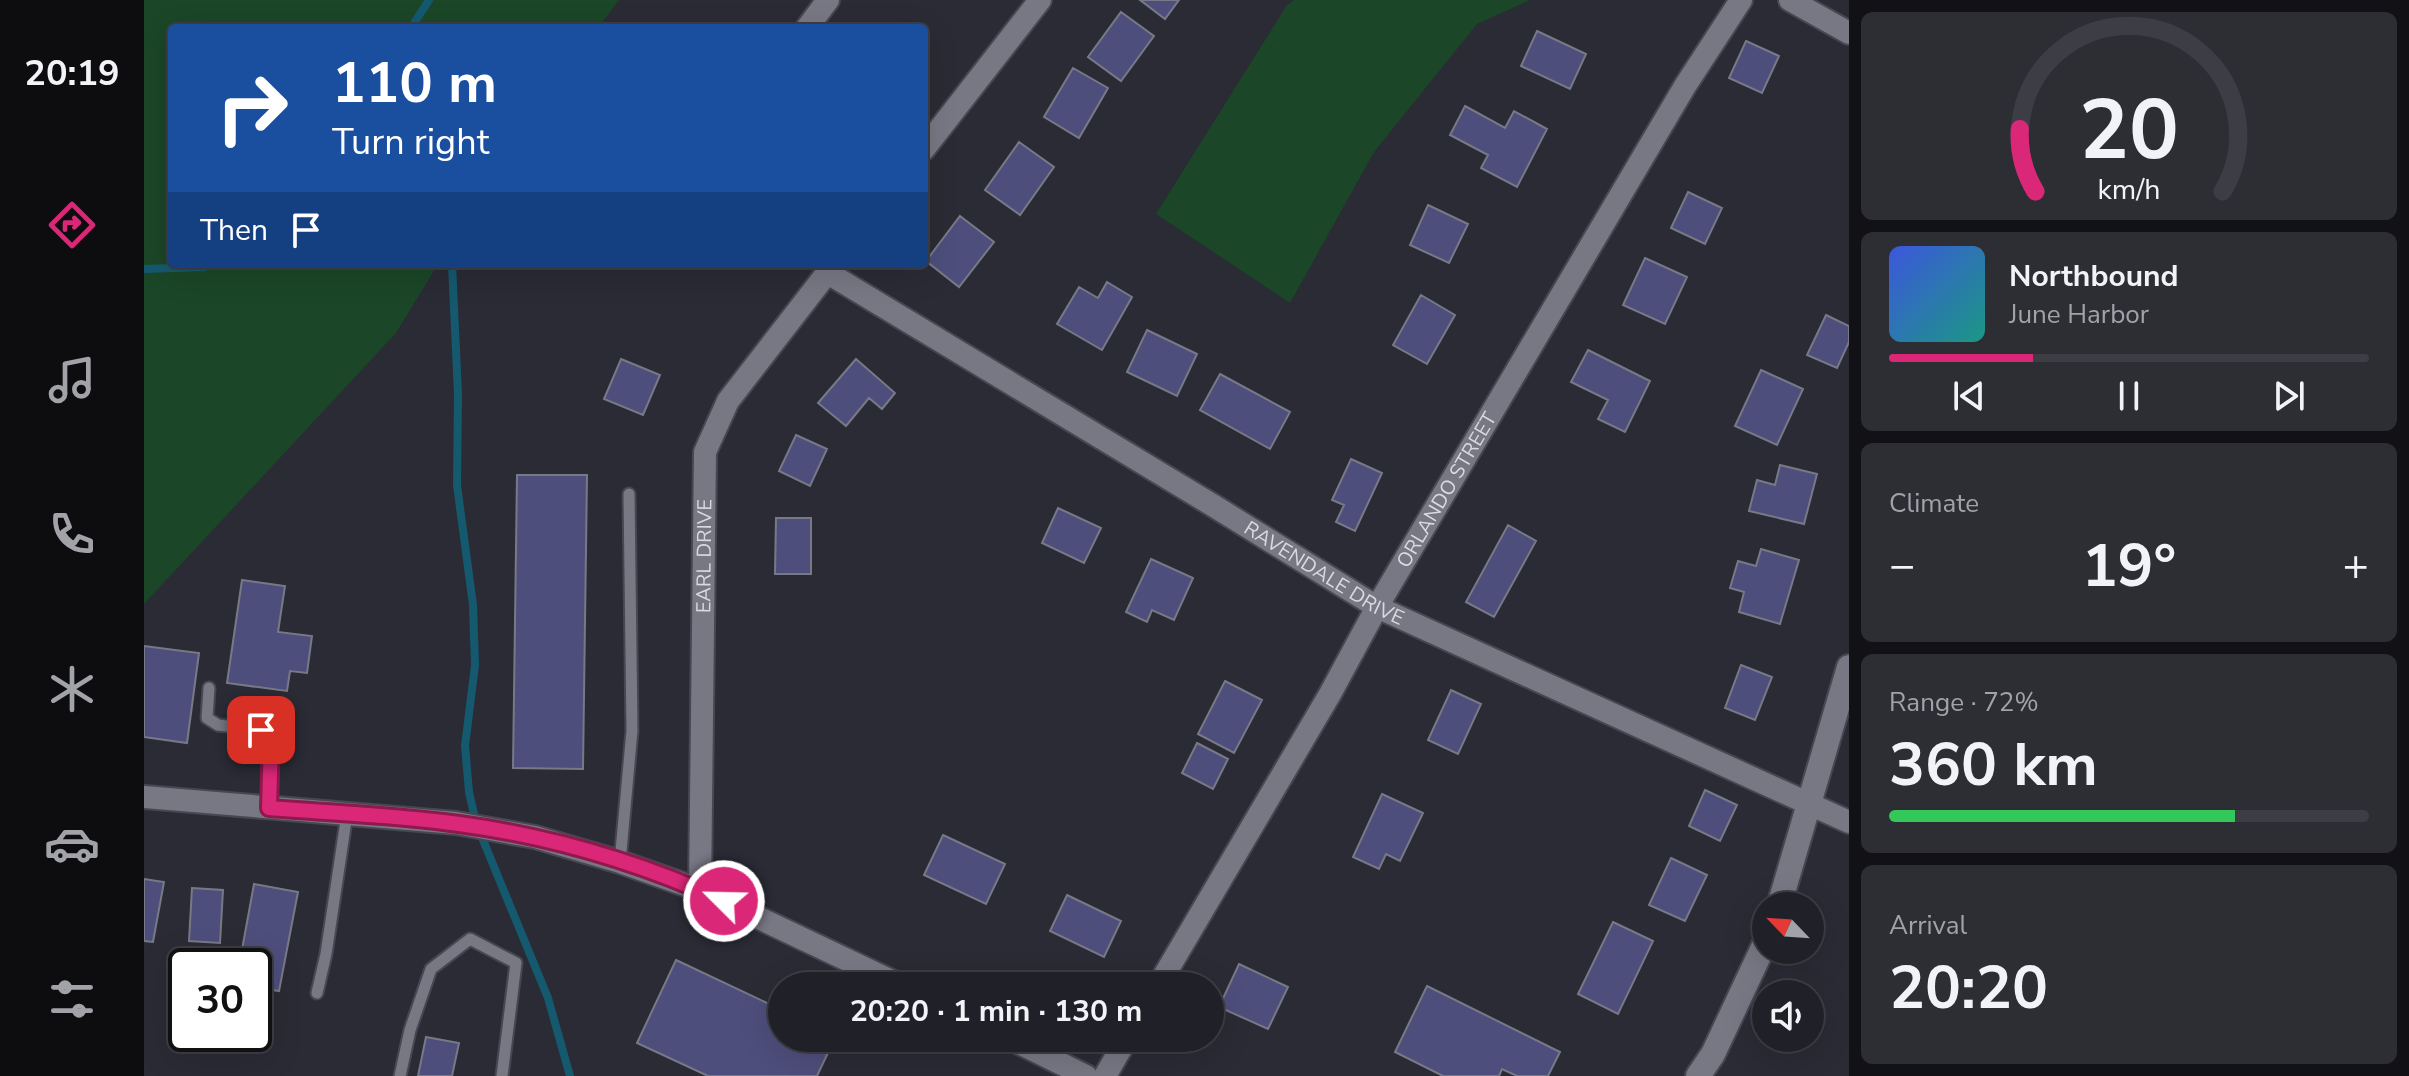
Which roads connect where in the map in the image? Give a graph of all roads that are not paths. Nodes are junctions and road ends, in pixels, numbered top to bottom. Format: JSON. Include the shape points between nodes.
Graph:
{"nodes":[{"id":1,"x":828,"y":0,"type":"edge"},
{"id":2,"x":1040,"y":0,"type":"edge"},
{"id":3,"x":1741,"y":0,"type":"edge"},
{"id":4,"x":1790,"y":0,"type":"edge"},
{"id":5,"x":810,"y":24,"type":"edge"},
{"id":6,"x":1842,"y":29,"type":"edge"},
{"id":7,"x":928,"y":144,"type":"edge"},
{"id":8,"x":831,"y":268,"type":"edge"},
{"id":9,"x":629,"y":494,"type":"dead end"},
{"id":10,"x":1377,"y":607,"type":"junction"},
{"id":11,"x":1849,"y":667,"type":"edge"},
{"id":12,"x":209,"y":688,"type":"dead end"},
{"id":13,"x":144,"y":797,"type":"edge"},
{"id":14,"x":1810,"y":804,"type":"junction"},
{"id":15,"x":269,"y":808,"type":"junction"},
{"id":16,"x":347,"y":814,"type":"junction"},
{"id":17,"x":1849,"y":822,"type":"edge"},
{"id":18,"x":620,"y":862,"type":"junction"},
{"id":19,"x":700,"y":890,"type":"junction"},
{"id":20,"x":1783,"y":892,"type":"edge"},
{"id":21,"x":1755,"y":964,"type":"edge"},
{"id":22,"x":873,"y":972,"type":"edge"},
{"id":23,"x":1166,"y":972,"type":"edge"},
{"id":24,"x":317,"y":993,"type":"dead end"},
{"id":25,"x":1037,"y":1052,"type":"edge"},
{"id":26,"x":1119,"y":1052,"type":"edge"},
{"id":27,"x":400,"y":1076,"type":"edge"},
{"id":28,"x":502,"y":1076,"type":"edge"},
{"id":29,"x":1086,"y":1076,"type":"edge"},
{"id":30,"x":1105,"y":1076,"type":"edge"},
{"id":31,"x":1698,"y":1076,"type":"edge"}],
"edges":[{"from":1,"to":5,"type":"street"},
{"from":2,"to":7,"type":"street"},
{"from":3,"to":10,"type":"street","name":"ORLANDO STREET"},
{"from":4,"to":6,"type":"street"},
{"from":8,"to":10,"type":"street","name":"RAVENDALE DRIVE"},
{"from":8,"to":19,"type":"street","name":"EARL DRIVE","via":[[728,401],[705,452]]},
{"from":9,"to":18,"type":"lane","via":[[632,731]]},
{"from":10,"to":14,"type":"street","name":"RAVENDALE DRIVE"},
{"from":10,"to":23,"type":"street","name":"ORLANDO STREET"},
{"from":11,"to":14,"type":"main road"},
{"from":12,"to":15,"type":"lane","via":[[207,718],[218,725],[261,730],[271,740]]},
{"from":13,"to":15,"type":"street"},
{"from":14,"to":17,"type":"street","name":"RAVENDALE DRIVE"},
{"from":14,"to":20,"type":"main road"},
{"from":15,"to":16,"type":"street"},
{"from":16,"to":18,"type":"street","via":[[535,837]]},
{"from":16,"to":24,"type":"lane"},
{"from":18,"to":19,"type":"street"},
{"from":19,"to":22,"type":"street"},
{"from":21,"to":31,"type":"main road"},
{"from":25,"to":29,"type":"street"},
{"from":26,"to":30,"type":"street"},
{"from":27,"to":28,"type":"lane","via":[[431,969],[470,939],[516,963]]}]}
